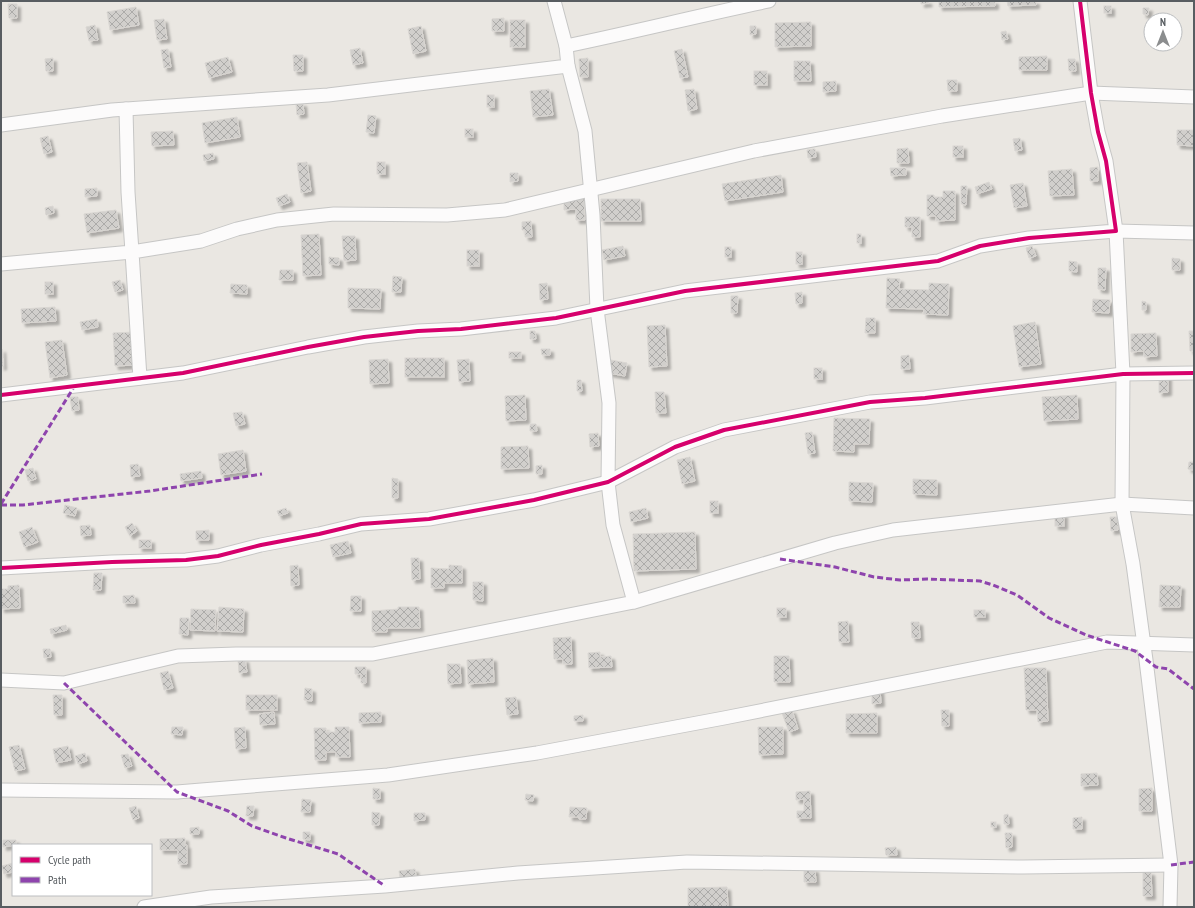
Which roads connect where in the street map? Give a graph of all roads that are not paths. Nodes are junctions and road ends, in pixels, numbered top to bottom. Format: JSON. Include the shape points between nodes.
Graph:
{"nodes":[{"id":1,"x":554,"y":1,"type":"edge"},
{"id":2,"x":769,"y":1,"type":"edge"},
{"id":3,"x":1080,"y":1,"type":"edge"},
{"id":4,"x":566,"y":46,"type":"junction"},
{"id":5,"x":568,"y":66,"type":"junction"},
{"id":6,"x":1091,"y":93,"type":"junction"},
{"id":7,"x":1194,"y":97,"type":"edge"},
{"id":8,"x":126,"y":109,"type":"junction"},
{"id":9,"x":1,"y":125,"type":"edge"},
{"id":10,"x":591,"y":189,"type":"junction"},
{"id":11,"x":1116,"y":231,"type":"junction"},
{"id":12,"x":1194,"y":233,"type":"edge"},
{"id":13,"x":132,"y":252,"type":"junction"},
{"id":14,"x":1,"y":264,"type":"edge"},
{"id":15,"x":597,"y":309,"type":"junction"},
{"id":16,"x":1194,"y":373,"type":"edge"},
{"id":17,"x":1123,"y":374,"type":"junction"},
{"id":18,"x":140,"y":378,"type":"junction"},
{"id":19,"x":1,"y":395,"type":"edge"},
{"id":20,"x":608,"y":482,"type":"junction"},
{"id":21,"x":1122,"y":504,"type":"junction"},
{"id":22,"x":1194,"y":508,"type":"edge"},
{"id":23,"x":1,"y":568,"type":"edge"},
{"id":24,"x":634,"y":602,"type":"junction"},
{"id":25,"x":1144,"y":644,"type":"junction"},
{"id":26,"x":1194,"y":645,"type":"edge"},
{"id":27,"x":1,"y":680,"type":"edge"},
{"id":28,"x":1,"y":790,"type":"edge"},
{"id":29,"x":1171,"y":865,"type":"junction"},
{"id":30,"x":144,"y":907,"type":"edge"},
{"id":31,"x":1170,"y":907,"type":"edge"}],
"edges":[{"from":1,"to":4,"type":"street"},
{"from":2,"to":4,"type":"street"},
{"from":3,"to":6,"type":"street"},
{"from":4,"to":5,"type":"street"},
{"from":5,"to":8,"type":"street","via":[[328,95]]},
{"from":5,"to":10,"type":"street","via":[[585,131]]},
{"from":6,"to":7,"type":"street"},
{"from":6,"to":10,"type":"street","via":[[942,116],[778,147]]},
{"from":6,"to":11,"type":"street","via":[[1106,161]]},
{"from":8,"to":9,"type":"street"},
{"from":8,"to":13,"type":"street"},
{"from":10,"to":13,"type":"street","via":[[505,210],[447,215],[334,214],[276,220],[201,241]]},
{"from":10,"to":15,"type":"street"},
{"from":11,"to":12,"type":"street"},
{"from":11,"to":15,"type":"street","via":[[1029,238],[980,246],[938,261],[685,291]]},
{"from":11,"to":17,"type":"street"},
{"from":13,"to":14,"type":"street"},
{"from":13,"to":18,"type":"street"},
{"from":15,"to":18,"type":"street","via":[[556,318],[461,330],[418,330],[364,337],[183,373]]},
{"from":15,"to":20,"type":"street","via":[[609,403]]},
{"from":16,"to":17,"type":"street"},
{"from":17,"to":20,"type":"street","via":[[925,398],[870,402],[724,430],[675,447]]},
{"from":17,"to":21,"type":"street"},
{"from":18,"to":19,"type":"street"},
{"from":20,"to":23,"type":"street","via":[[534,500],[429,518],[361,524],[218,556],[186,560]]},
{"from":20,"to":24,"type":"street","via":[[613,525]]},
{"from":21,"to":22,"type":"street"},
{"from":21,"to":24,"type":"street","via":[[893,530],[835,543]]},
{"from":21,"to":25,"type":"street"},
{"from":24,"to":27,"type":"street","via":[[373,654],[178,656],[64,683]]},
{"from":25,"to":26,"type":"street"},
{"from":25,"to":28,"type":"street","via":[[1107,642],[537,753],[388,775],[177,792]]},
{"from":25,"to":29,"type":"street"},
{"from":29,"to":30,"type":"street","via":[[1023,867],[687,862],[211,897]]},
{"from":29,"to":31,"type":"street"}]}
